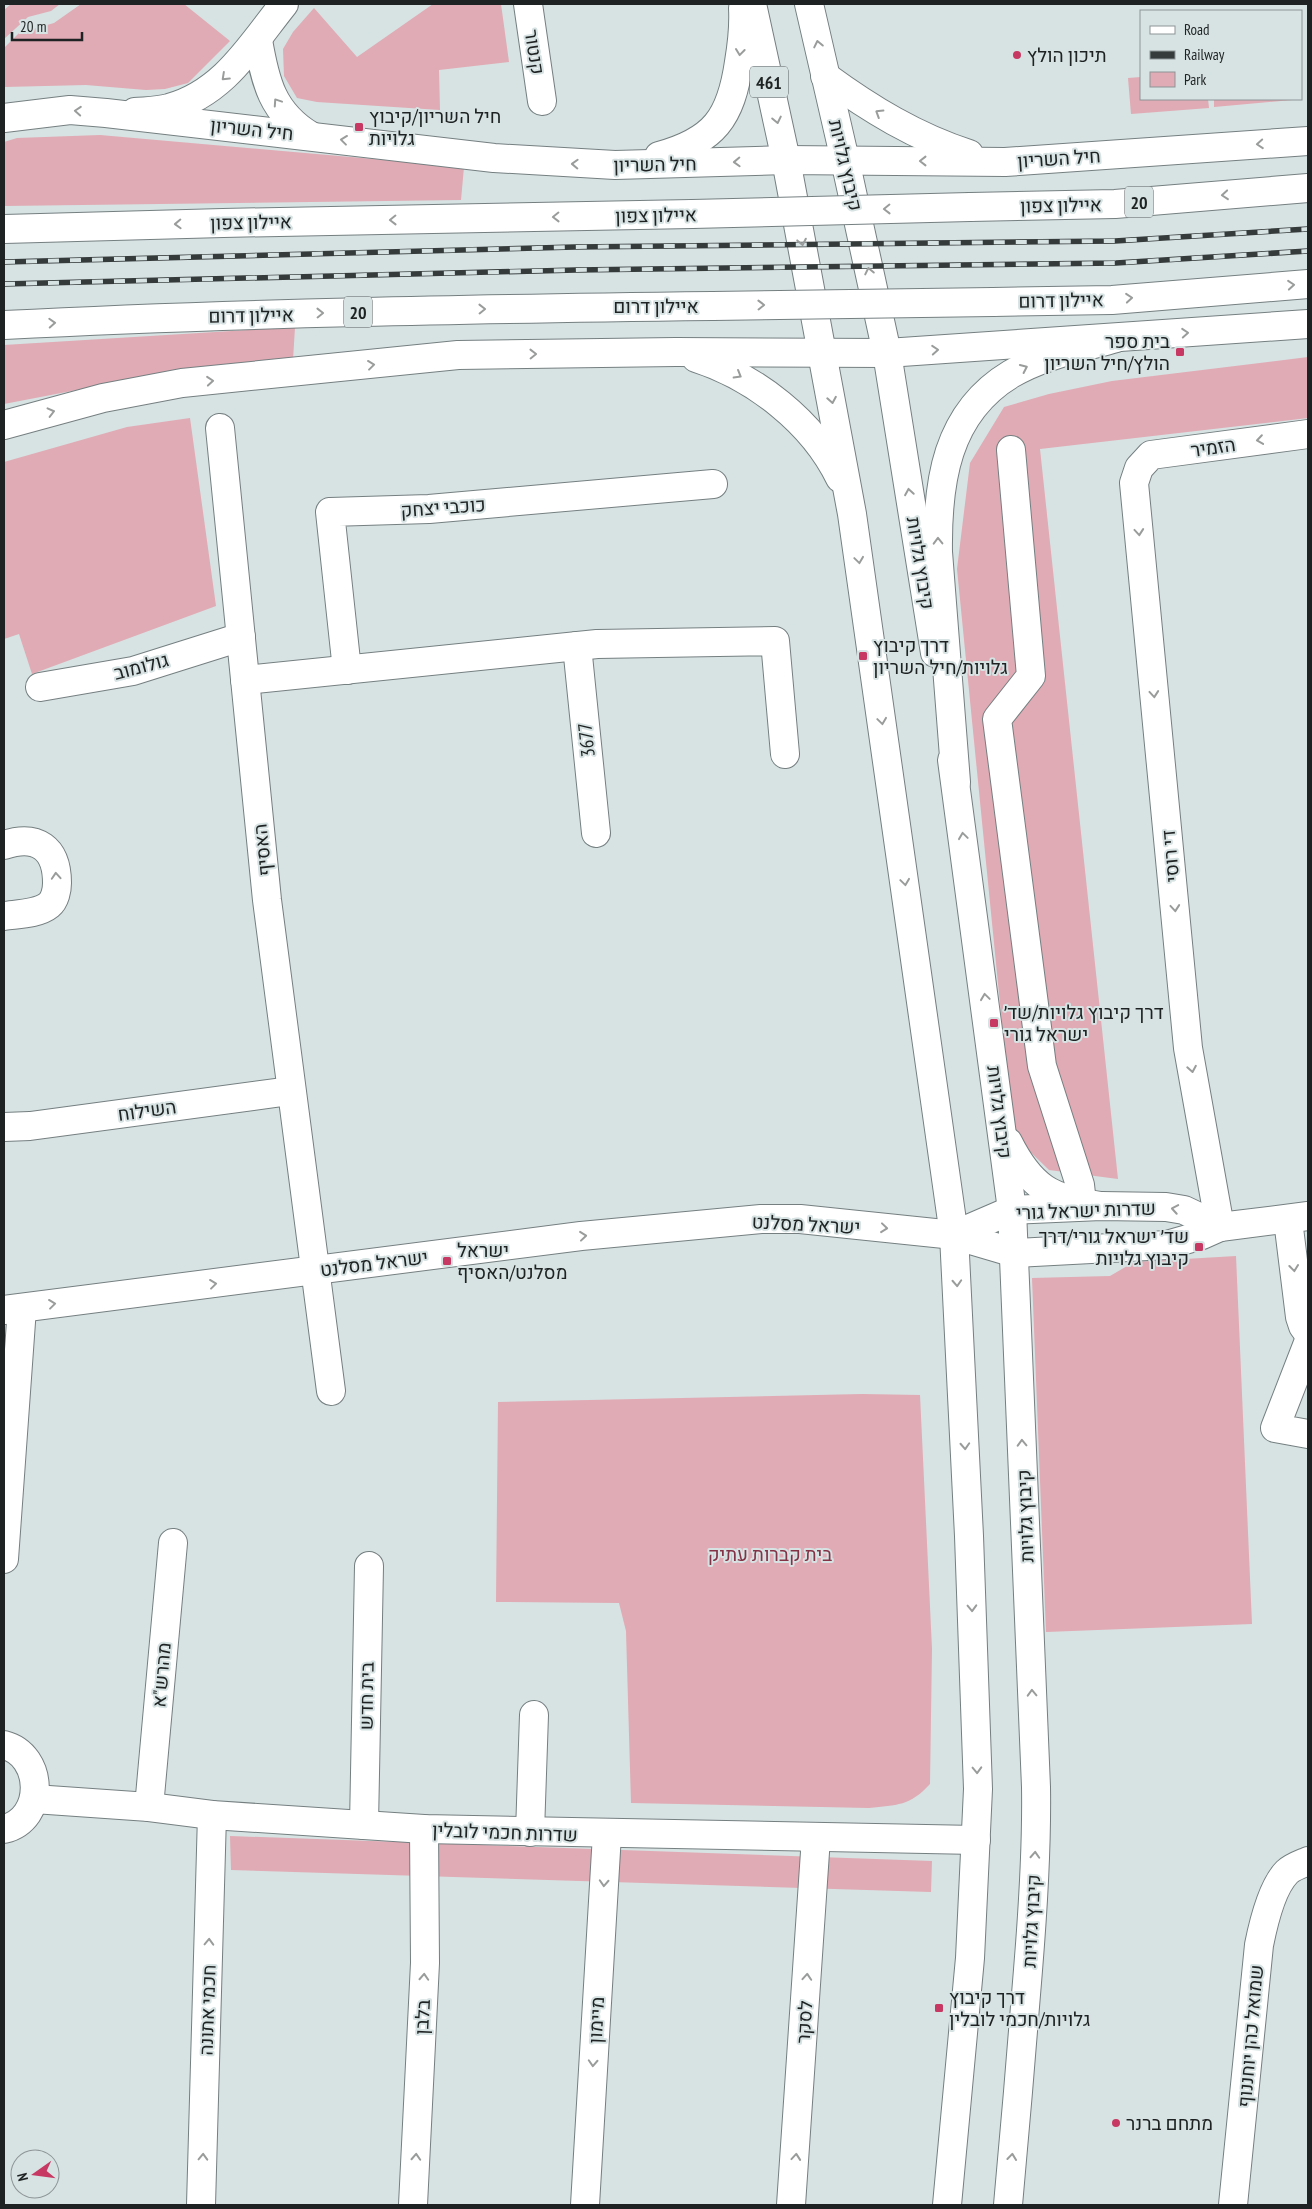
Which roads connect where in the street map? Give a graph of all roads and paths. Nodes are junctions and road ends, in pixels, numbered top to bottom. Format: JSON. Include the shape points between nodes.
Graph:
{"nodes":[{"id":1,"x":284,"y":4,"type":"edge"},
{"id":2,"x":528,"y":4,"type":"edge"},
{"id":3,"x":743,"y":4,"type":"edge"},
{"id":4,"x":752,"y":4,"type":"edge"},
{"id":5,"x":810,"y":6,"type":"edge"},
{"id":6,"x":258,"y":40,"type":"junction"},
{"id":7,"x":825,"y":76,"type":"junction"},
{"id":8,"x":542,"y":101,"type":"dead end"},
{"id":9,"x":114,"y":114,"type":"junction"},
{"id":10,"x":4,"y":118,"type":"edge"},
{"id":11,"x":311,"y":136,"type":"junction"},
{"id":12,"x":1308,"y":141,"type":"edge"},
{"id":13,"x":786,"y":160,"type":"junction"},
{"id":14,"x":846,"y":160,"type":"junction"},
{"id":15,"x":1005,"y":162,"type":"junction"},
{"id":16,"x":615,"y":165,"type":"junction"},
{"id":17,"x":1308,"y":188,"type":"edge"},
{"id":18,"x":4,"y":229,"type":"edge"},
{"id":19,"x":1308,"y":284,"type":"edge"},
{"id":20,"x":1308,"y":324,"type":"edge"},
{"id":21,"x":4,"y":325,"type":"edge"},
{"id":22,"x":1116,"y":338,"type":"junction"},
{"id":23,"x":676,"y":352,"type":"junction"},
{"id":24,"x":824,"y":352,"type":"junction"},
{"id":25,"x":887,"y":353,"type":"junction"},
{"id":26,"x":4,"y":425,"type":"edge"},
{"id":27,"x":220,"y":428,"type":"dead end"},
{"id":28,"x":1308,"y":434,"type":"edge"},
{"id":29,"x":1011,"y":450,"type":"dead end"},
{"id":30,"x":713,"y":484,"type":"dead end"},
{"id":31,"x":1134,"y":484,"type":"joint"},
{"id":32,"x":852,"y":514,"type":"junction"},
{"id":33,"x":241,"y":637,"type":"junction"},
{"id":34,"x":577,"y":646,"type":"junction"},
{"id":35,"x":348,"y":670,"type":"junction"},
{"id":36,"x":245,"y":680,"type":"junction"},
{"id":37,"x":40,"y":687,"type":"dead end"},
{"id":38,"x":785,"y":754,"type":"dead end"},
{"id":39,"x":956,"y":782,"type":"junction"},
{"id":40,"x":596,"y":833,"type":"dead end"},
{"id":41,"x":4,"y":845,"type":"edge"},
{"id":42,"x":4,"y":916,"type":"edge"},
{"id":43,"x":290,"y":1091,"type":"junction"},
{"id":44,"x":4,"y":1127,"type":"edge"},
{"id":45,"x":1003,"y":1132,"type":"junction"},
{"id":46,"x":1092,"y":1205,"type":"junction"},
{"id":47,"x":1012,"y":1210,"type":"junction"},
{"id":48,"x":1298,"y":1218,"type":"edge"},
{"id":49,"x":1220,"y":1227,"type":"junction"},
{"id":50,"x":954,"y":1235,"type":"junction"},
{"id":51,"x":1015,"y":1253,"type":"junction"},
{"id":52,"x":314,"y":1271,"type":"junction"},
{"id":53,"x":13,"y":1309,"type":"edge"},
{"id":54,"x":1308,"y":1333,"type":"edge"},
{"id":55,"x":1308,"y":1343,"type":"edge"},
{"id":56,"x":330,"y":1391,"type":"dead end"},
{"id":57,"x":1308,"y":1434,"type":"edge"},
{"id":58,"x":173,"y":1543,"type":"dead end"},
{"id":59,"x":4,"y":1559,"type":"edge"},
{"id":60,"x":369,"y":1566,"type":"dead end"},
{"id":61,"x":534,"y":1715,"type":"dead end"},
{"id":62,"x":4,"y":1744,"type":"edge"},
{"id":63,"x":34,"y":1799,"type":"junction"},
{"id":64,"x":149,"y":1807,"type":"junction"},
{"id":65,"x":212,"y":1815,"type":"junction"},
{"id":66,"x":364,"y":1825,"type":"junction"},
{"id":67,"x":4,"y":1829,"type":"edge"},
{"id":68,"x":424,"y":1830,"type":"junction"},
{"id":69,"x":530,"y":1832,"type":"junction"},
{"id":70,"x":607,"y":1834,"type":"junction"},
{"id":71,"x":814,"y":1838,"type":"junction"},
{"id":72,"x":976,"y":1840,"type":"junction"},
{"id":73,"x":1297,"y":1867,"type":"edge"},
{"id":74,"x":202,"y":2205,"type":"edge"},
{"id":75,"x":414,"y":2205,"type":"edge"},
{"id":76,"x":585,"y":2205,"type":"edge"},
{"id":77,"x":791,"y":2205,"type":"edge"},
{"id":78,"x":947,"y":2205,"type":"edge"},
{"id":79,"x":1008,"y":2205,"type":"edge"},
{"id":80,"x":1233,"y":2205,"type":"edge"}],
"edges":[{"from":1,"to":6,"type":"main road"},
{"from":2,"to":8,"type":"main road","name":"קנטור"},
{"from":3,"to":16,"type":"main road","one_way":true,"via":[[737,78],[730,104],[721,120],[688,147]]},
{"from":4,"to":13,"type":"main road","number":"461","one_way":true},
{"from":7,"to":5,"type":"main road","name":"קיבוץ גלויות","one_way":true},
{"from":6,"to":9,"type":"main road","one_way":true,"via":[[232,71],[215,86],[189,101],[168,108]]},
{"from":11,"to":6,"type":"main road","one_way":true,"via":[[290,120],[268,88]]},
{"from":7,"to":14,"type":"main road","name":"קיבוץ גלויות"},
{"from":15,"to":7,"type":"main road","one_way":true,"via":[[944,146],[881,115]]},
{"from":9,"to":10,"type":"main road","name":"חיל השריון","one_way":true,"via":[[70,110]]},
{"from":9,"to":11,"type":"main road","name":"חיל השריון"},
{"from":16,"to":11,"type":"main road","name":"חיל השריון","one_way":true,"via":[[494,158]]},
{"from":12,"to":15,"type":"main road","name":"חיל השריון","one_way":true},
{"from":13,"to":14,"type":"main road","name":"חיל השריון"},
{"from":13,"to":16,"type":"main road","name":"חיל השריון","one_way":true},
{"from":13,"to":24,"type":"main road","one_way":true},
{"from":15,"to":14,"type":"main road","name":"חיל השריון","one_way":true},
{"from":25,"to":14,"type":"main road","name":"קיבוץ גלויות","one_way":true},
{"from":17,"to":18,"type":"main road","name":"איילון צפון","number":"20","one_way":true,"bridge":true,"via":[[1114,204]]},
{"from":21,"to":19,"type":"main road","name":"איילון דרום","number":"20","one_way":true,"bridge":true,"via":[[168,317],[602,306],[1112,300]]},
{"from":22,"to":20,"type":"main road","one_way":true},
{"from":25,"to":22,"type":"main road","one_way":true},
{"from":39,"to":22,"type":"main road","one_way":true,"via":[[938,552],[941,480],[947,455],[958,432],[984,396],[1012,374],[1036,362]]},
{"from":23,"to":24,"type":"main road"},
{"from":26,"to":23,"type":"main road","one_way":true,"via":[[103,398],[182,383],[458,355]]},
{"from":23,"to":32,"type":"main road","one_way":true,"via":[[740,377],[800,423],[834,465]]},
{"from":24,"to":25,"type":"main road"},
{"from":24,"to":32,"type":"main road","one_way":true},
{"from":39,"to":25,"type":"main road","name":"קיבוץ גלויות","one_way":true},
{"from":27,"to":33,"type":"main road","name":"האסיף"},
{"from":28,"to":31,"type":"main road","name":"הזמיר","one_way":true,"via":[[1151,455],[1139,468]]},
{"from":29,"to":46,"type":"main road","via":[[1032,676],[997,719],[1042,1066],[1080,1185]]},
{"from":30,"to":35,"type":"main road","name":"כוכבי יצחק","via":[[430,509],[330,512]]},
{"from":31,"to":49,"type":"main road","name":"די רוסי","one_way":true,"via":[[1188,1048]]},
{"from":32,"to":50,"type":"main road","one_way":true},
{"from":33,"to":36,"type":"main road","name":"האסיף"},
{"from":33,"to":37,"type":"main road","name":"גולומוב","via":[[134,671]]},
{"from":34,"to":35,"type":"main road"},
{"from":34,"to":38,"type":"main road","via":[[774,641]]},
{"from":34,"to":40,"type":"main road","name":"3677"},
{"from":35,"to":36,"type":"main road"},
{"from":36,"to":43,"type":"main road","name":"האסיף"},
{"from":45,"to":39,"type":"main road","name":"קיבוץ גלויות","one_way":true},
{"from":42,"to":41,"type":"main road","one_way":true,"via":[[33,912],[48,906],[57,889],[57,872],[51,854],[45,848],[33,842],[17,841]]},
{"from":43,"to":44,"type":"main road","name":"השילוח"},
{"from":43,"to":52,"type":"main road","name":"האסיף"},
{"from":45,"to":46,"type":"main road","via":[[1021,1165],[1041,1187],[1059,1198]]},
{"from":45,"to":47,"type":"main road","name":"קיבוץ גלויות"},
{"from":46,"to":47,"type":"main road","name":"שדרות ישראל גורי"},
{"from":49,"to":46,"type":"main road","name":"שדרות ישראל גורי","one_way":true,"via":[[1175,1208]]},
{"from":47,"to":50,"type":"main road","name":"שדרות ישראל גורי"},
{"from":47,"to":51,"type":"main road","name":"קיבוץ גלויות"},
{"from":48,"to":49,"type":"main road","name":"שדרות ישראל גורי"},
{"from":48,"to":54,"type":"main road","one_way":true,"via":[[1300,1317]]},
{"from":49,"to":51,"type":"main road","name":"שדרות ישראל גורי","via":[[1167,1245]]},
{"from":50,"to":51,"type":"main road","name":"שדרות ישראל גורי"},
{"from":52,"to":50,"type":"main road","name":"ישראל מסלנט","one_way":true,"via":[[581,1236],[761,1219],[800,1219]]},
{"from":50,"to":72,"type":"main road","one_way":true,"via":[[978,1776]]},
{"from":79,"to":51,"type":"main road","name":"קיבוץ גלויות","one_way":true,"via":[[1021,2072],[1036,1823]]},
{"from":53,"to":52,"type":"main road","name":"ישראל מסלנט","one_way":true},
{"from":52,"to":56,"type":"main road"},
{"from":53,"to":59,"type":"main road"},
{"from":55,"to":57,"type":"main road","via":[[1275,1428]]},
{"from":58,"to":64,"type":"main road","name":"מהרש\"א"},
{"from":60,"to":66,"type":"main road","name":"בית חדש"},
{"from":61,"to":69,"type":"main road"},
{"from":62,"to":63,"type":"main road","via":[[22,1754],[32,1767],[36,1783]]},
{"from":63,"to":64,"type":"main road","name":"שדרות חכמי לובלין"},
{"from":63,"to":67,"type":"main road","via":[[20,1820]]},
{"from":64,"to":65,"type":"main road","name":"שדרות חכמי לובלין"},
{"from":65,"to":66,"type":"main road","name":"שדרות חכמי לובלין"},
{"from":74,"to":65,"type":"main road","name":"חכמי אתונה","one_way":true},
{"from":66,"to":68,"type":"main road","name":"שדרות חכמי לובלין"},
{"from":68,"to":69,"type":"main road","name":"שדרות חכמי לובלין"},
{"from":75,"to":68,"type":"main road","name":"בלבן","one_way":true,"via":[[424,1963]]},
{"from":69,"to":70,"type":"main road","name":"שדרות חכמי לובלין"},
{"from":70,"to":71,"type":"main road","name":"שדרות חכמי לובלין"},
{"from":70,"to":76,"type":"main road","name":"מיימון","one_way":true},
{"from":71,"to":72,"type":"main road","name":"שדרות חכמי לובלין"},
{"from":77,"to":71,"type":"main road","name":"לסקר","one_way":true},
{"from":72,"to":78,"type":"main road","via":[[970,1958]]},
{"from":73,"to":80,"type":"main road","name":"שמואל כהן יוחננוף","via":[[1274,1895],[1258,1946]]}]}
